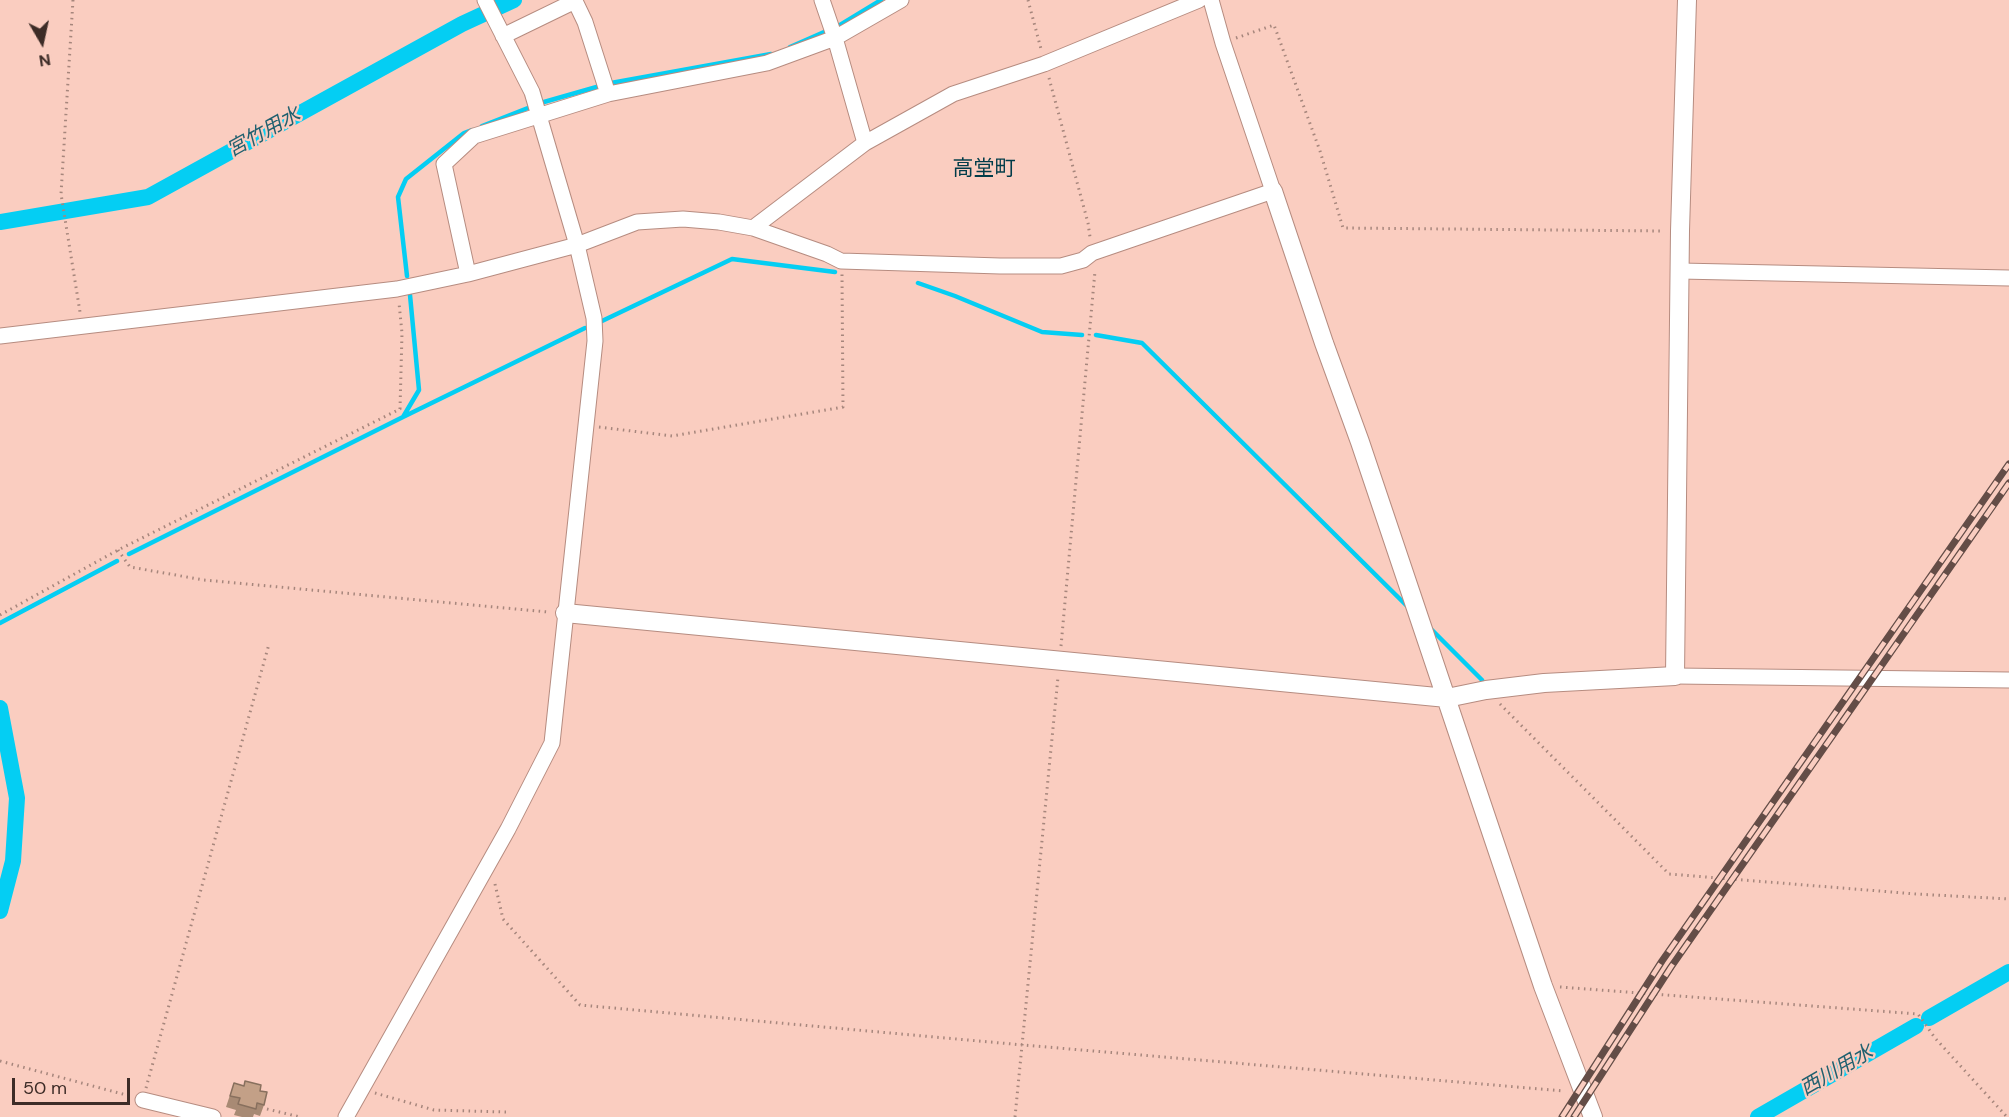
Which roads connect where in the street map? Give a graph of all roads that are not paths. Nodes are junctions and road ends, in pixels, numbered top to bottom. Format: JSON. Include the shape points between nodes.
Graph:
{"nodes":[{"id":1,"x":484,"y":0,"type":"edge"},
{"id":2,"x":902,"y":0,"type":"edge"},
{"id":3,"x":1199,"y":0,"type":"edge"},
{"id":4,"x":1211,"y":0,"type":"edge"},
{"id":5,"x":1687,"y":0,"type":"edge"},
{"id":6,"x":825,"y":7,"type":"edge"},
{"id":7,"x":500,"y":30,"type":"junction"},
{"id":8,"x":834,"y":35,"type":"junction"},
{"id":9,"x":608,"y":94,"type":"junction"},
{"id":10,"x":538,"y":115,"type":"junction"},
{"id":11,"x":865,"y":143,"type":"junction"},
{"id":12,"x":1273,"y":191,"type":"junction"},
{"id":13,"x":753,"y":228,"type":"junction"},
{"id":14,"x":577,"y":245,"type":"junction"},
{"id":15,"x":1680,"y":271,"type":"junction"},
{"id":16,"x":468,"y":274,"type":"junction"},
{"id":17,"x":2009,"y":278,"type":"edge"},
{"id":18,"x":0,"y":336,"type":"edge"},
{"id":19,"x":565,"y":613,"type":"junction"},
{"id":20,"x":1675,"y":676,"type":"junction"},
{"id":21,"x":2009,"y":680,"type":"edge"},
{"id":22,"x":1447,"y":698,"type":"junction"},
{"id":23,"x":143,"y":1100,"type":"road end"},
{"id":24,"x":213,"y":1117,"type":"edge"},
{"id":25,"x":346,"y":1117,"type":"edge"},
{"id":26,"x":1593,"y":1117,"type":"edge"}],
"edges":[{"from":1,"to":7,"type":"street"},
{"from":2,"to":8,"type":"street"},
{"from":3,"to":11,"type":"street","via":[[1044,64],[953,94]]},
{"from":4,"to":12,"type":"street"},
{"from":5,"to":15,"type":"street"},
{"from":6,"to":8,"type":"street"},
{"from":7,"to":9,"type":"street","via":[[574,1],[585,22]]},
{"from":7,"to":10,"type":"street","via":[[532,92]]},
{"from":8,"to":9,"type":"street","via":[[767,63]]},
{"from":8,"to":11,"type":"street"},
{"from":9,"to":10,"type":"street"},
{"from":10,"to":14,"type":"street"},
{"from":10,"to":16,"type":"street","via":[[474,136],[444,164]]},
{"from":11,"to":13,"type":"street"},
{"from":12,"to":13,"type":"street","via":[[1061,266],[841,261]]},
{"from":12,"to":22,"type":"street"},
{"from":13,"to":14,"type":"street","via":[[683,219],[637,222]]},
{"from":14,"to":16,"type":"street"},
{"from":14,"to":19,"type":"street","via":[[594,318],[595,341]]},
{"from":15,"to":17,"type":"street"},
{"from":15,"to":20,"type":"street"},
{"from":16,"to":18,"type":"street","via":[[398,289]]},
{"from":19,"to":22,"type":"street"},
{"from":19,"to":25,"type":"street","via":[[552,743]]},
{"from":20,"to":21,"type":"street"},
{"from":20,"to":22,"type":"street","via":[[1544,682]]},
{"from":22,"to":26,"type":"street","via":[[1543,986]]},
{"from":23,"to":24,"type":"street"}]}
